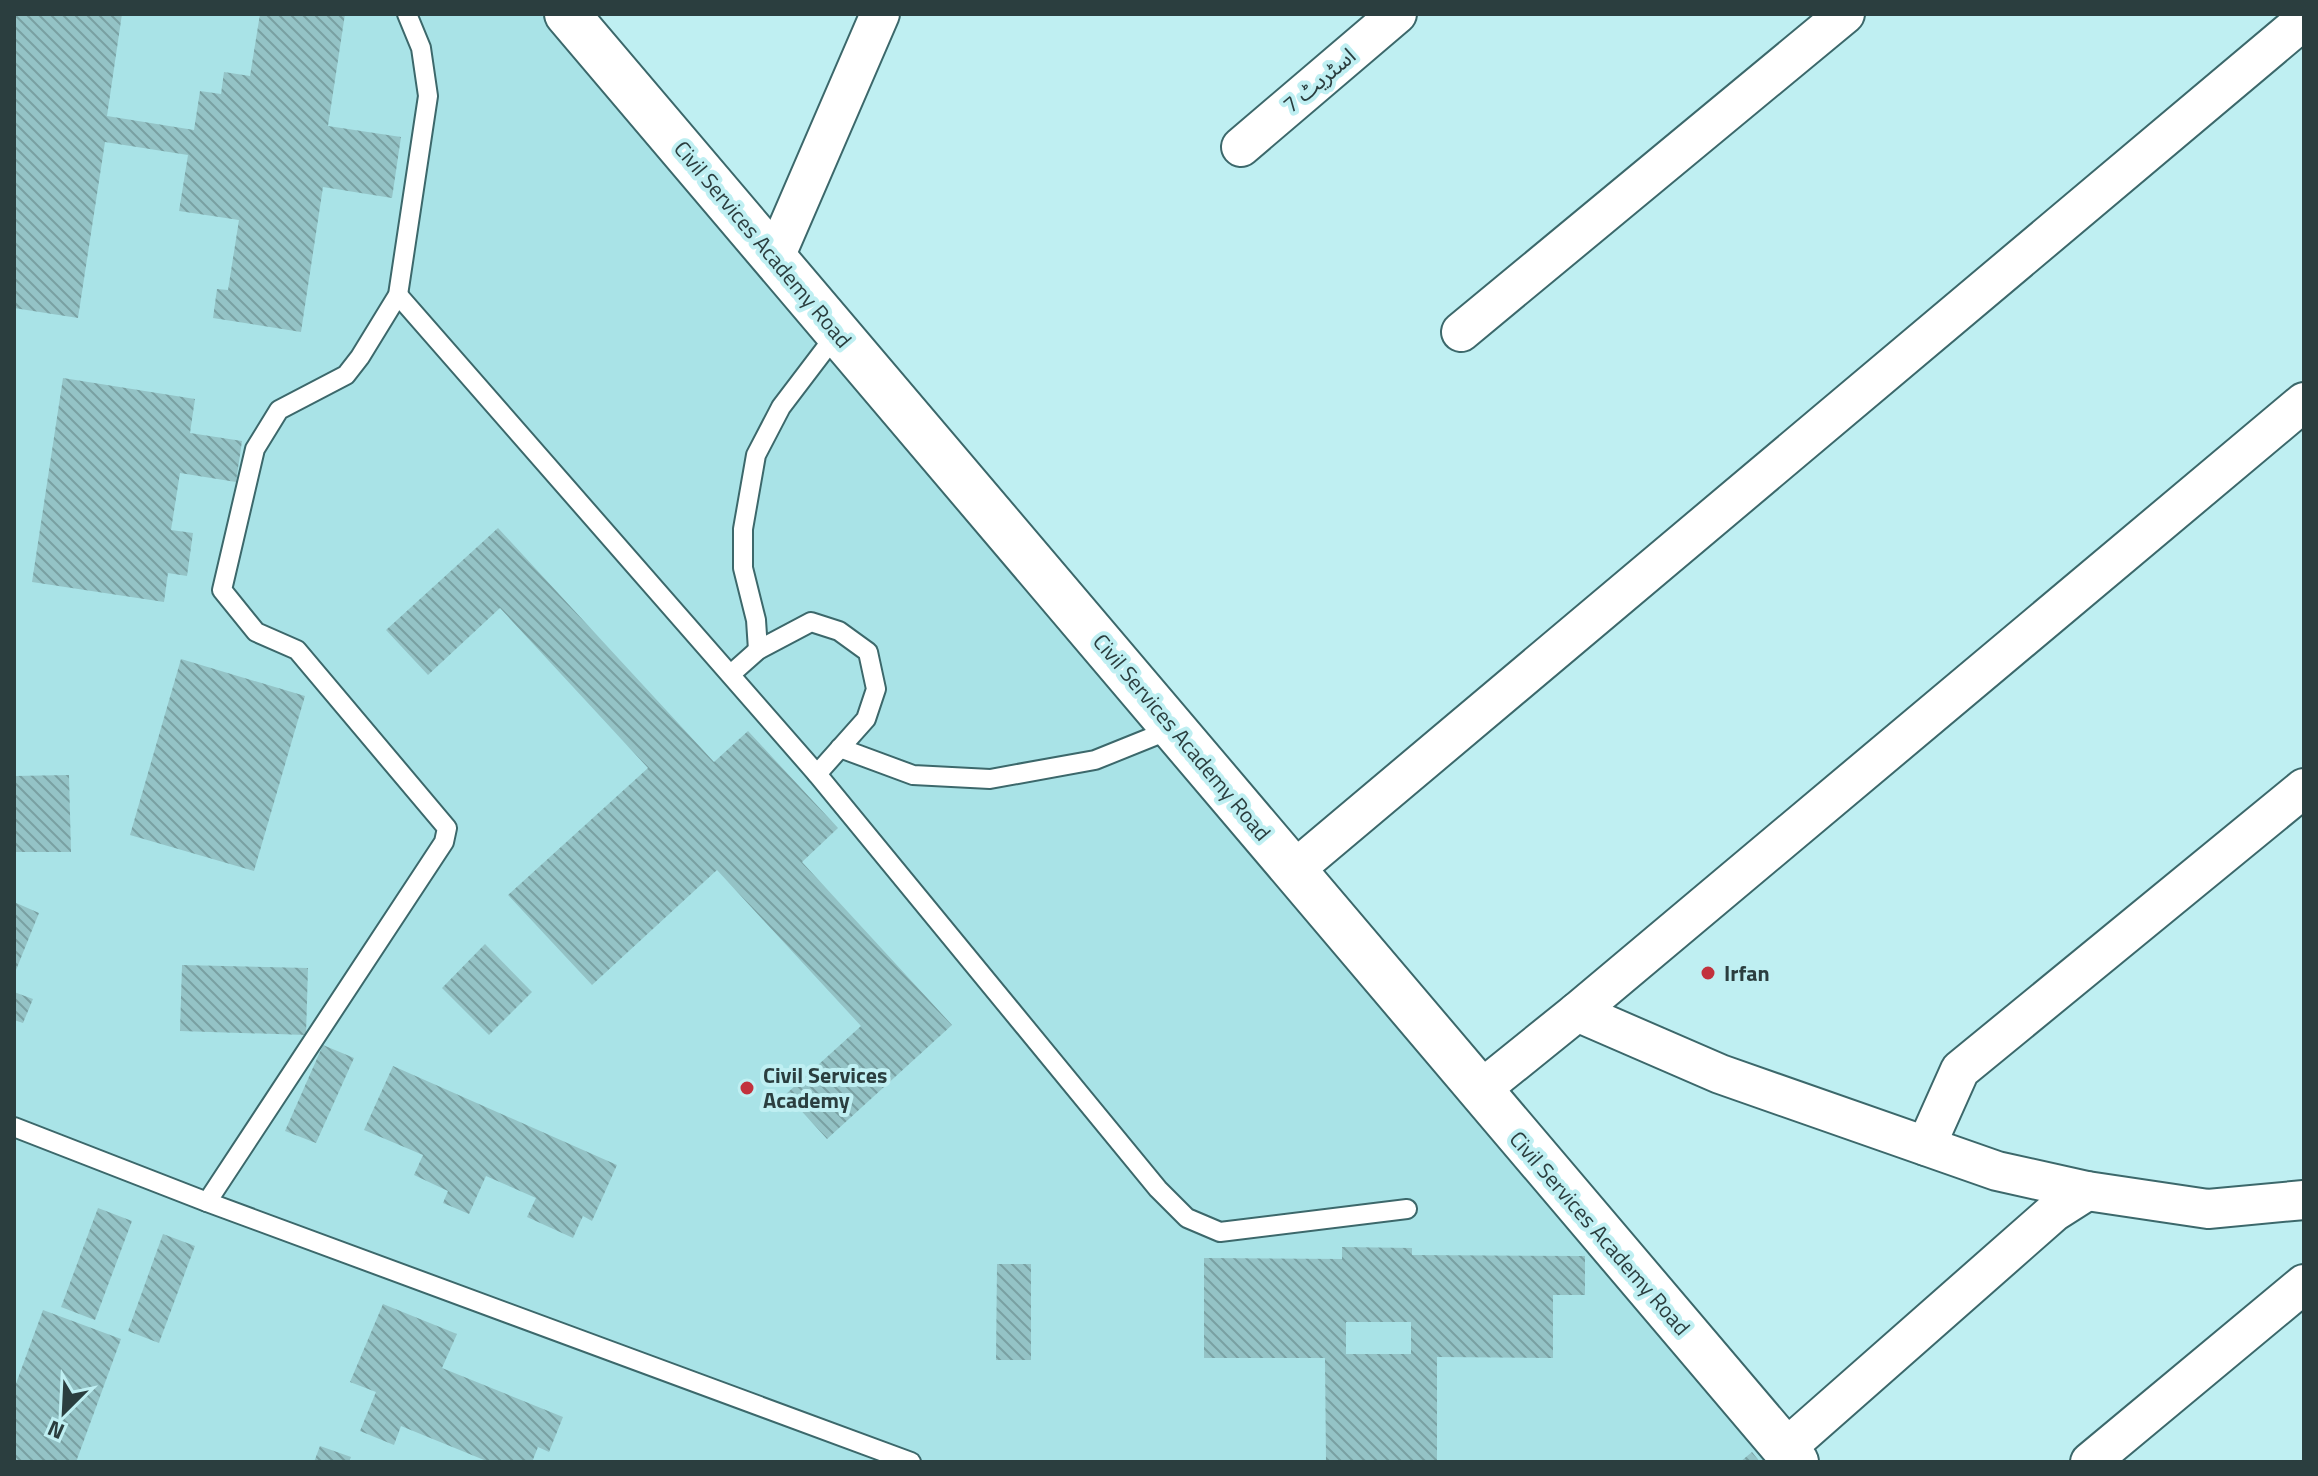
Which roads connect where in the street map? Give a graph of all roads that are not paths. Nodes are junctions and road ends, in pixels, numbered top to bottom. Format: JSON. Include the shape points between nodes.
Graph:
{"nodes":[{"id":1,"x":407,"y":14,"type":"edge"},
{"id":2,"x":567,"y":14,"type":"edge"},
{"id":3,"x":880,"y":14,"type":"edge"},
{"id":4,"x":1397,"y":14,"type":"edge"},
{"id":5,"x":1845,"y":14,"type":"edge"},
{"id":6,"x":2304,"y":20,"type":"edge"},
{"id":7,"x":1241,"y":147,"type":"dead end"},
{"id":8,"x":775,"y":257,"type":"junction"},
{"id":9,"x":398,"y":295,"type":"junction"},
{"id":10,"x":838,"y":332,"type":"junction"},
{"id":11,"x":1461,"y":332,"type":"dead end"},
{"id":12,"x":2304,"y":402,"type":"edge"},
{"id":13,"x":758,"y":650,"type":"junction"},
{"id":14,"x":731,"y":674,"type":"junction"},
{"id":15,"x":1175,"y":728,"type":"junction"},
{"id":16,"x":840,"y":748,"type":"junction"},
{"id":17,"x":817,"y":774,"type":"junction"},
{"id":18,"x":2304,"y":788,"type":"edge"},
{"id":19,"x":1294,"y":870,"type":"junction"},
{"id":20,"x":1577,"y":1012,"type":"junction"},
{"id":21,"x":1479,"y":1091,"type":"junction"},
{"id":22,"x":14,"y":1127,"type":"edge"},
{"id":23,"x":1926,"y":1146,"type":"junction"},
{"id":24,"x":2087,"y":1191,"type":"junction"},
{"id":25,"x":2304,"y":1200,"type":"edge"},
{"id":26,"x":207,"y":1202,"type":"junction"},
{"id":27,"x":1407,"y":1209,"type":"dead end"},
{"id":28,"x":2304,"y":1284,"type":"edge"},
{"id":29,"x":1791,"y":1456,"type":"edge"},
{"id":30,"x":911,"y":1462,"type":"edge"},
{"id":31,"x":2090,"y":1462,"type":"edge"}],
"edges":[{"from":1,"to":9,"type":"lane","via":[[421,48],[428,96]]},
{"from":2,"to":8,"type":"street","name":"Civil Services Academy Road"},
{"from":3,"to":8,"type":"street"},
{"from":4,"to":7,"type":"street","name":"اسٹریٹ 7"},
{"from":5,"to":11,"type":"street"},
{"from":6,"to":19,"type":"street"},
{"from":8,"to":10,"type":"street","name":"Civil Services Academy Road"},
{"from":9,"to":14,"type":"lane"},
{"from":9,"to":26,"type":"lane","via":[[346,375],[279,410],[255,449],[222,590],[256,632],[297,650],[447,828],[444,842]]},
{"from":10,"to":13,"type":"lane","via":[[781,407],[756,455],[743,529],[743,568]]},
{"from":10,"to":15,"type":"street","name":"Civil Services Academy Road"},
{"from":12,"to":20,"type":"street"},
{"from":13,"to":14,"type":"lane"},
{"from":13,"to":16,"type":"lane","via":[[811,622],[839,631],[868,652],[876,689],[866,719]]},
{"from":14,"to":17,"type":"lane"},
{"from":15,"to":16,"type":"lane","via":[[1095,760],[990,779],[913,775]]},
{"from":15,"to":19,"type":"street","name":"Civil Services Academy Road"},
{"from":16,"to":17,"type":"lane"},
{"from":17,"to":27,"type":"lane","via":[[1187,1218],[1220,1232]]},
{"from":18,"to":23,"type":"street","via":[[1960,1070]]},
{"from":19,"to":21,"type":"street","name":"Civil Services Academy Road"},
{"from":20,"to":21,"type":"street"},
{"from":20,"to":23,"type":"street","via":[[1720,1074]]},
{"from":21,"to":29,"type":"street","name":"Civil Services Academy Road"},
{"from":22,"to":26,"type":"lane"},
{"from":23,"to":24,"type":"street","via":[[1997,1171]]},
{"from":24,"to":25,"type":"street","via":[[2208,1209]]},
{"from":24,"to":29,"type":"street","via":[[2054,1212]]},
{"from":26,"to":30,"type":"lane"},
{"from":28,"to":31,"type":"street"}]}
